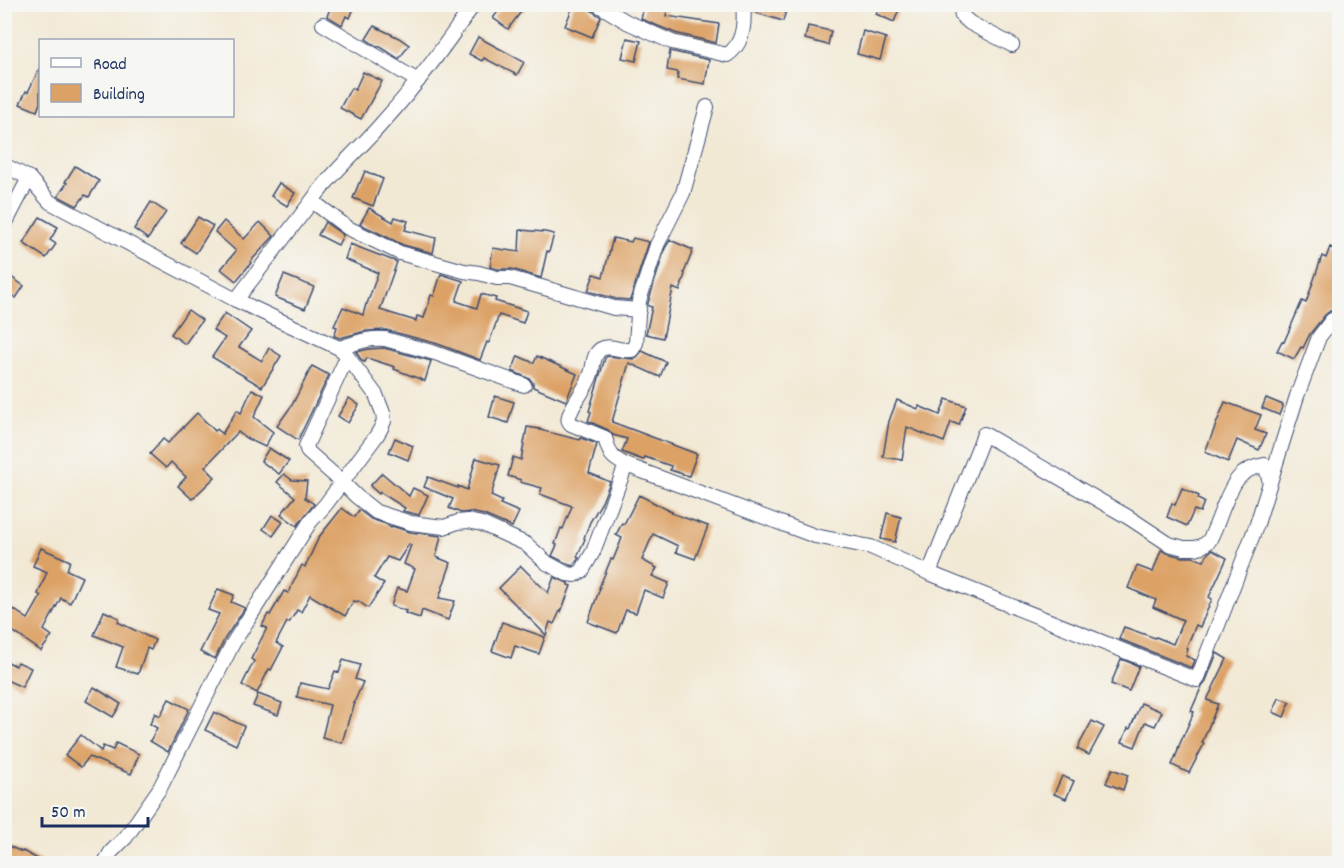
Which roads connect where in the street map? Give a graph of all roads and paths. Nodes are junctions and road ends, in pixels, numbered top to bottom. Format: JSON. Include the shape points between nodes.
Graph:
{"nodes":[{"id":1,"x":474,"y":4,"type":"edge"},
{"id":2,"x":597,"y":4,"type":"edge"},
{"id":3,"x":743,"y":4,"type":"edge"},
{"id":4,"x":960,"y":4,"type":"edge"},
{"id":5,"x":323,"y":24,"type":"dead end"},
{"id":6,"x":1012,"y":45,"type":"dead end"},
{"id":7,"x":418,"y":81,"type":"junction"},
{"id":8,"x":707,"y":107,"type":"dead end"},
{"id":9,"x":4,"y":165,"type":"edge"},
{"id":10,"x":29,"y":178,"type":"junction"},
{"id":11,"x":312,"y":201,"type":"junction"},
{"id":12,"x":4,"y":226,"type":"edge"},
{"id":13,"x":236,"y":300,"type":"junction"},
{"id":14,"x":639,"y":310,"type":"junction"},
{"id":15,"x":1340,"y":318,"type":"edge"},
{"id":16,"x":343,"y":353,"type":"junction"},
{"id":17,"x":524,"y":385,"type":"dead end"},
{"id":18,"x":626,"y":465,"type":"junction"},
{"id":19,"x":342,"y":482,"type":"junction"},
{"id":20,"x":1270,"y":482,"type":"junction"},
{"id":21,"x":929,"y":573,"type":"junction"},
{"id":22,"x":104,"y":864,"type":"edge"}],
"edges":[{"from":1,"to":7,"type":"street"},
{"from":2,"to":3,"type":"street","via":[[672,42],[728,55],[737,46],[744,26]]},
{"from":4,"to":6,"type":"street","via":[[962,16],[970,23]]},
{"from":5,"to":7,"type":"street"},
{"from":7,"to":11,"type":"street"},
{"from":8,"to":14,"type":"street","via":[[682,193],[657,245]]},
{"from":9,"to":10,"type":"street"},
{"from":10,"to":12,"type":"street"},
{"from":10,"to":13,"type":"street","via":[[50,202]]},
{"from":11,"to":13,"type":"street"},
{"from":11,"to":14,"type":"street","via":[[348,228],[412,258],[510,279],[614,308]]},
{"from":13,"to":16,"type":"street"},
{"from":14,"to":18,"type":"street","via":[[632,350],[607,346],[598,350],[591,374],[568,418],[571,424],[605,438],[610,454]]},
{"from":15,"to":20,"type":"street","via":[[1332,320],[1319,337]]},
{"from":16,"to":17,"type":"street","via":[[368,339],[385,339]]},
{"from":16,"to":19,"type":"street","via":[[306,446]]},
{"from":16,"to":19,"type":"street","via":[[376,395],[384,421]]},
{"from":18,"to":19,"type":"street","via":[[593,552],[582,571],[575,575],[547,563],[526,544],[482,524],[468,521],[444,527],[411,523],[376,512]]},
{"from":18,"to":21,"type":"street","via":[[815,536],[871,547]]},
{"from":19,"to":22,"type":"street","via":[[310,522],[233,644],[160,788]]},
{"from":20,"to":21,"type":"street","via":[[1197,680]]},
{"from":20,"to":21,"type":"street","via":[[1265,465],[1243,473],[1231,487],[1209,541],[1184,548],[1169,544],[984,434]]}]}
